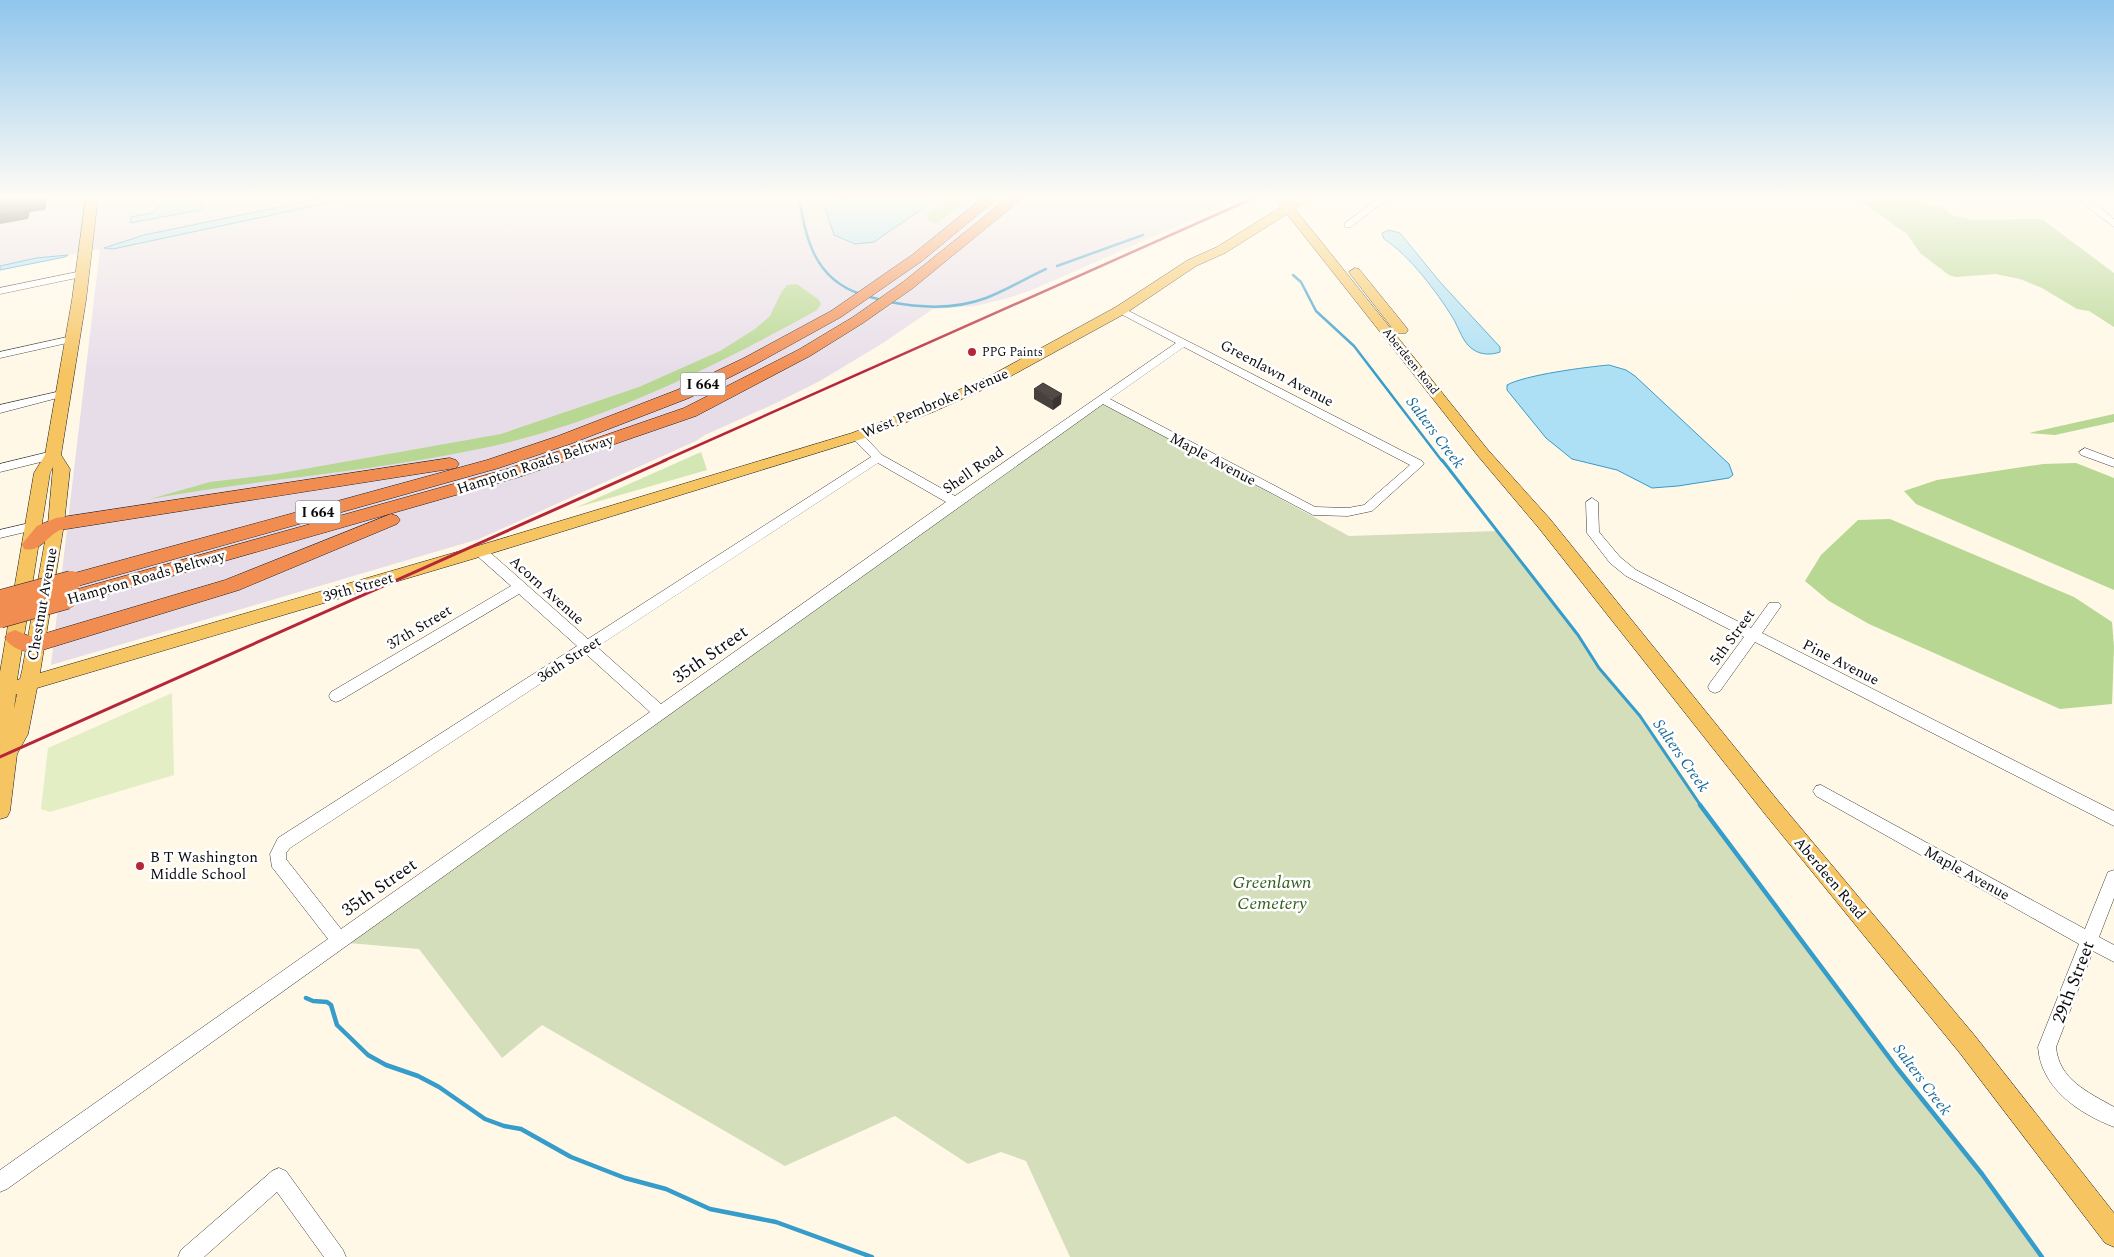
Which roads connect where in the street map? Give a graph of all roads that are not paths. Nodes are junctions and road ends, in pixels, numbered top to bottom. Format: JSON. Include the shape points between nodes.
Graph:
{"nodes":[{"id":1,"x":84,"y":256,"type":"edge"},
{"id":2,"x":919,"y":256,"type":"edge"},
{"id":3,"x":944,"y":256,"type":"edge"},
{"id":4,"x":1208,"y":256,"type":"edge"},
{"id":5,"x":1333,"y":256,"type":"edge"},
{"id":6,"x":82,"y":274,"type":"junction"},
{"id":7,"x":0,"y":291,"type":"edge"},
{"id":8,"x":1121,"y":310,"type":"junction"},
{"id":9,"x":72,"y":339,"type":"junction"},
{"id":10,"x":1184,"y":342,"type":"junction"},
{"id":11,"x":0,"y":355,"type":"edge"},
{"id":12,"x":62,"y":394,"type":"junction"},
{"id":13,"x":1102,"y":399,"type":"junction"},
{"id":14,"x":0,"y":409,"type":"edge"},
{"id":15,"x":857,"y":436,"type":"junction"},
{"id":16,"x":564,"y":440,"type":"junction"},
{"id":17,"x":2085,"y":452,"type":"dead end"},
{"id":18,"x":53,"y":455,"type":"junction"},
{"id":19,"x":878,"y":458,"type":"junction"},
{"id":20,"x":552,"y":461,"type":"junction"},
{"id":21,"x":2114,"y":463,"type":"edge"},
{"id":22,"x":0,"y":468,"type":"edge"},
{"id":23,"x":716,"y":480,"type":"joint"},
{"id":24,"x":955,"y":502,"type":"junction"},
{"id":25,"x":1592,"y":502,"type":"dead end"},
{"id":26,"x":1327,"y":513,"type":"joint"},
{"id":27,"x":56,"y":524,"type":"junction"},
{"id":28,"x":34,"y":526,"type":"junction"},
{"id":29,"x":0,"y":534,"type":"edge"},
{"id":30,"x":31,"y":544,"type":"junction"},
{"id":31,"x":480,"y":551,"type":"junction"},
{"id":32,"x":520,"y":587,"type":"junction"},
{"id":33,"x":69,"y":590,"type":"junction"},
{"id":34,"x":0,"y":600,"type":"edge"},
{"id":35,"x":1774,"y":606,"type":"dead end"},
{"id":36,"x":0,"y":618,"type":"edge"},
{"id":37,"x":782,"y":627,"type":"joint"},
{"id":38,"x":1754,"y":636,"type":"junction"},
{"id":39,"x":15,"y":638,"type":"junction"},
{"id":40,"x":36,"y":644,"type":"junction"},
{"id":41,"x":586,"y":648,"type":"junction"},
{"id":42,"x":29,"y":684,"type":"junction"},
{"id":43,"x":1715,"y":688,"type":"dead end"},
{"id":44,"x":4,"y":691,"type":"edge"},
{"id":45,"x":336,"y":696,"type":"dead end"},
{"id":46,"x":661,"y":713,"type":"junction"},
{"id":47,"x":2,"y":729,"type":"edge"},
{"id":48,"x":8,"y":753,"type":"junction"},
{"id":49,"x":1821,"y":791,"type":"dead end"},
{"id":50,"x":0,"y":811,"type":"edge"},
{"id":51,"x":2114,"y":819,"type":"edge"},
{"id":52,"x":2114,"y":877,"type":"edge"},
{"id":53,"x":339,"y":940,"type":"junction"},
{"id":54,"x":2089,"y":940,"type":"junction"},
{"id":55,"x":2114,"y":954,"type":"edge"},
{"id":56,"x":2114,"y":1118,"type":"edge"},
{"id":57,"x":0,"y":1182,"type":"edge"},
{"id":58,"x":2114,"y":1234,"type":"edge"},
{"id":59,"x":188,"y":1257,"type":"edge"},
{"id":60,"x":336,"y":1257,"type":"edge"}],
"edges":[{"from":1,"to":6,"type":"main road","name":"Chestnut Avenue"},
{"from":2,"to":16,"type":"highway","name":"Hampton Roads Beltway","number":"I 664","via":[[836,314],[750,362],[683,394]]},
{"from":3,"to":20,"type":"highway","name":"Hampton Roads Beltway","number":"I 664","via":[[858,320],[804,353],[690,412]]},
{"from":4,"to":8,"type":"main road","name":"West Pembroke Avenue"},
{"from":5,"to":58,"type":"main road","name":"Aberdeen Road","via":[[1483,453],[1544,523],[1772,808],[1967,1044]]},
{"from":6,"to":7,"type":"street"},
{"from":6,"to":9,"type":"main road","name":"Chestnut Avenue"},
{"from":8,"to":10,"type":"street","name":"Greenlawn Avenue"},
{"from":8,"to":15,"type":"main road","name":"West Pembroke Avenue","via":[[995,379]]},
{"from":9,"to":11,"type":"street"},
{"from":9,"to":12,"type":"main road","name":"Chestnut Avenue"},
{"from":10,"to":13,"type":"street","name":"Shell Road"},
{"from":10,"to":26,"type":"street","name":"Greenlawn Avenue","via":[[1418,464],[1368,508]]},
{"from":12,"to":14,"type":"street"},
{"from":12,"to":18,"type":"main road","name":"Chestnut Avenue"},
{"from":13,"to":24,"type":"street","name":"Shell Road"},
{"from":13,"to":26,"type":"street","name":"Maple Avenue","via":[[1301,506]]},
{"from":15,"to":19,"type":"street"},
{"from":15,"to":23,"type":"main road","name":"West Pembroke Avenue"},
{"from":16,"to":27,"type":"highway","via":[[456,464]]},
{"from":16,"to":33,"type":"highway","name":"Hampton Roads Beltway","number":"I 664"},
{"from":17,"to":21,"type":"street"},
{"from":18,"to":22,"type":"street"},
{"from":18,"to":27,"type":"main road","name":"Chestnut Avenue","via":[[62,468]]},
{"from":18,"to":28,"type":"main road","name":"Chestnut Avenue","via":[[42,474]]},
{"from":19,"to":24,"type":"street"},
{"from":19,"to":41,"type":"street","name":"36th Street"},
{"from":20,"to":33,"type":"highway","name":"Hampton Roads Beltway","number":"I 664","via":[[456,491]]},
{"from":20,"to":40,"type":"highway","via":[[371,528],[232,585]]},
{"from":23,"to":31,"type":"main road","name":"39th Street"},
{"from":24,"to":37,"type":"street","name":"Shell Road"},
{"from":25,"to":38,"type":"street","name":"Pine Avenue","via":[[1593,533],[1622,566]]},
{"from":27,"to":30,"type":"highway","via":[[44,530]]},
{"from":27,"to":40,"type":"main road","name":"Chestnut Avenue"},
{"from":28,"to":29,"type":"street"},
{"from":28,"to":30,"type":"main road","name":"Chestnut Avenue"},
{"from":30,"to":39,"type":"main road","name":"Chestnut Avenue"},
{"from":31,"to":32,"type":"street","name":"Acorn Avenue"},
{"from":31,"to":42,"type":"main road","name":"39th Street"},
{"from":32,"to":41,"type":"street","name":"Acorn Avenue"},
{"from":32,"to":45,"type":"street","name":"37th Street"},
{"from":33,"to":34,"type":"highway","name":"Hampton Roads Beltway","number":"I 664","bridge":true},
{"from":33,"to":36,"type":"highway","name":"Hampton Roads Beltway","number":"I 664","bridge":true},
{"from":35,"to":38,"type":"street","name":"5th Street"},
{"from":37,"to":46,"type":"street","name":"35th Street"},
{"from":38,"to":43,"type":"street","name":"5th Street"},
{"from":38,"to":51,"type":"street","name":"Pine Avenue"},
{"from":39,"to":40,"type":"highway","via":[[26,644]]},
{"from":39,"to":44,"type":"main road","name":"Chestnut Avenue"},
{"from":40,"to":42,"type":"main road","name":"Chestnut Avenue"},
{"from":41,"to":46,"type":"street","name":"Acorn Avenue"},
{"from":41,"to":53,"type":"street","name":"36th Street","via":[[291,837],[279,849],[278,862]]},
{"from":42,"to":44,"type":"main road","name":"39th Street"},
{"from":42,"to":48,"type":"main road","name":"Chestnut Avenue","via":[[18,734]]},
{"from":44,"to":47,"type":"main road","name":"Chestnut Avenue"},
{"from":46,"to":53,"type":"street","name":"35th Street"},
{"from":47,"to":48,"type":"main road","name":"Chestnut Avenue"},
{"from":48,"to":50,"type":"main road","name":"Chestnut Avenue"},
{"from":49,"to":54,"type":"street","name":"Maple Avenue"},
{"from":52,"to":54,"type":"street","name":"29th Street"},
{"from":53,"to":57,"type":"street","name":"35th Street"},
{"from":54,"to":55,"type":"street","name":"Maple Avenue"},
{"from":54,"to":56,"type":"street","name":"29th Street","via":[[2047,1047],[2049,1065],[2075,1094]]},
{"from":59,"to":60,"type":"street","via":[[279,1178]]}]}
